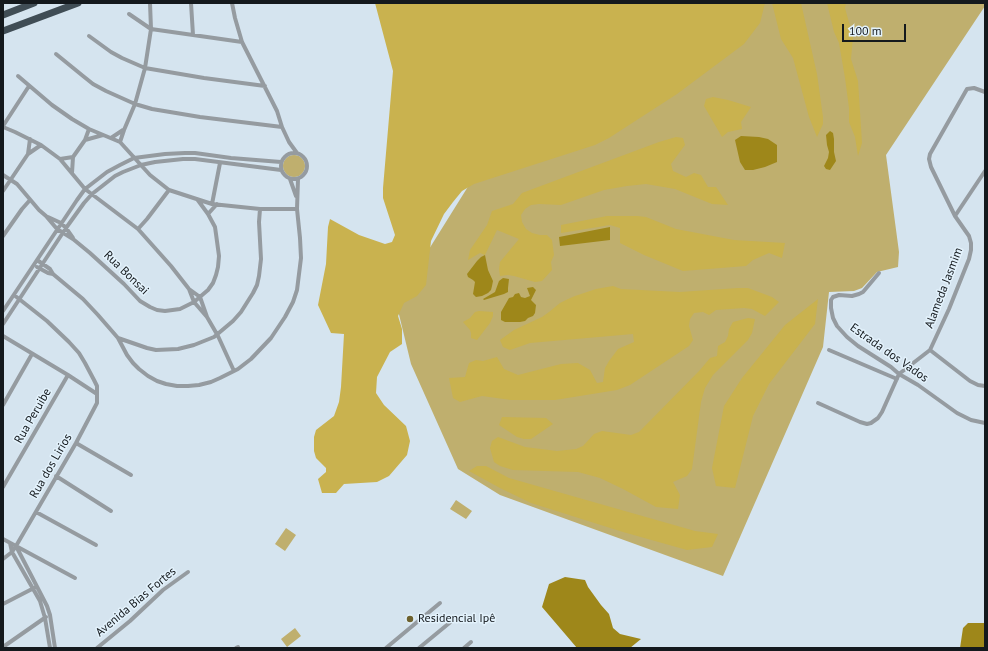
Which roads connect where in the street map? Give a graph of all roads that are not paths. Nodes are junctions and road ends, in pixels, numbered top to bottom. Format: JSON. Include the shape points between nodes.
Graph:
{"nodes":[{"id":1,"x":34,"y":3,"type":"edge"},
{"id":2,"x":78,"y":3,"type":"edge"},
{"id":3,"x":150,"y":3,"type":"edge"},
{"id":4,"x":190,"y":3,"type":"edge"},
{"id":5,"x":232,"y":3,"type":"edge"},
{"id":6,"x":128,"y":14,"type":"dead end"},
{"id":7,"x":3,"y":15,"type":"edge"},
{"id":8,"x":151,"y":29,"type":"junction"},
{"id":9,"x":3,"y":31,"type":"edge"},
{"id":10,"x":193,"y":35,"type":"junction"},
{"id":11,"x":89,"y":36,"type":"dead end"},
{"id":12,"x":242,"y":42,"type":"junction"},
{"id":13,"x":56,"y":54,"type":"dead end"},
{"id":14,"x":145,"y":68,"type":"junction"},
{"id":15,"x":18,"y":76,"type":"dead end"},
{"id":16,"x":29,"y":86,"type":"junction"},
{"id":17,"x":265,"y":86,"type":"junction"},
{"id":18,"x":985,"y":92,"type":"edge"},
{"id":19,"x":135,"y":104,"type":"junction"},
{"id":20,"x":3,"y":126,"type":"edge"},
{"id":21,"x":282,"y":127,"type":"junction"},
{"id":22,"x":89,"y":128,"type":"junction"},
{"id":23,"x":124,"y":130,"type":"junction"},
{"id":24,"x":104,"y":135,"type":"junction"},
{"id":25,"x":111,"y":138,"type":"junction"},
{"id":26,"x":30,"y":139,"type":"junction"},
{"id":27,"x":85,"y":140,"type":"junction"},
{"id":28,"x":120,"y":142,"type":"junction"},
{"id":29,"x":290,"y":142,"type":"junction"},
{"id":30,"x":41,"y":144,"type":"junction"},
{"id":31,"x":297,"y":153,"type":"junction"},
{"id":32,"x":28,"y":154,"type":"junction"},
{"id":33,"x":288,"y":154,"type":"junction"},
{"id":34,"x":73,"y":157,"type":"junction"},
{"id":35,"x":134,"y":158,"type":"junction"},
{"id":36,"x":60,"y":159,"type":"junction"},
{"id":37,"x":281,"y":162,"type":"junction"},
{"id":38,"x":220,"y":163,"type":"junction"},
{"id":39,"x":141,"y":165,"type":"junction"},
{"id":40,"x":280,"y":170,"type":"junction"},
{"id":41,"x":985,"y":171,"type":"edge"},
{"id":42,"x":72,"y":173,"type":"junction"},
{"id":43,"x":3,"y":175,"type":"edge"},
{"id":44,"x":290,"y":179,"type":"junction"},
{"id":45,"x":298,"y":179,"type":"junction"},
{"id":46,"x":11,"y":180,"type":"junction"},
{"id":47,"x":86,"y":189,"type":"junction"},
{"id":48,"x":170,"y":190,"type":"junction"},
{"id":49,"x":3,"y":191,"type":"edge"},
{"id":50,"x":92,"y":194,"type":"junction"},
{"id":51,"x":297,"y":198,"type":"junction"},
{"id":52,"x":30,"y":200,"type":"junction"},
{"id":53,"x":197,"y":200,"type":"junction"},
{"id":54,"x":214,"y":204,"type":"junction"},
{"id":55,"x":260,"y":209,"type":"junction"},
{"id":56,"x":298,"y":209,"type":"junction"},
{"id":57,"x":208,"y":214,"type":"junction"},
{"id":58,"x":46,"y":216,"type":"junction"},
{"id":59,"x":955,"y":216,"type":"junction"},
{"id":60,"x":61,"y":224,"type":"junction"},
{"id":61,"x":66,"y":228,"type":"junction"},
{"id":62,"x":57,"y":229,"type":"junction"},
{"id":63,"x":138,"y":229,"type":"junction"},
{"id":64,"x":63,"y":233,"type":"junction"},
{"id":65,"x":3,"y":236,"type":"edge"},
{"id":66,"x":73,"y":239,"type":"junction"},
{"id":67,"x":37,"y":260,"type":"junction"},
{"id":68,"x":42,"y":264,"type":"junction"},
{"id":69,"x":34,"y":265,"type":"junction"},
{"id":70,"x":39,"y":268,"type":"junction"},
{"id":71,"x":879,"y":273,"type":"dead end"},
{"id":72,"x":53,"y":274,"type":"junction"},
{"id":73,"x":189,"y":289,"type":"junction"},
{"id":74,"x":14,"y":295,"type":"junction"},
{"id":75,"x":200,"y":297,"type":"junction"},
{"id":76,"x":20,"y":299,"type":"junction"},
{"id":77,"x":194,"y":302,"type":"junction"},
{"id":78,"x":3,"y":311,"type":"edge"},
{"id":79,"x":207,"y":316,"type":"junction"},
{"id":80,"x":3,"y":324,"type":"edge"},
{"id":81,"x":217,"y":335,"type":"junction"},
{"id":82,"x":3,"y":336,"type":"edge"},
{"id":83,"x":118,"y":338,"type":"junction"},
{"id":84,"x":829,"y":350,"type":"dead end"},
{"id":85,"x":930,"y":350,"type":"junction"},
{"id":86,"x":32,"y":354,"type":"junction"},
{"id":87,"x":234,"y":371,"type":"junction"},
{"id":88,"x":899,"y":374,"type":"junction"},
{"id":89,"x":68,"y":375,"type":"junction"},
{"id":90,"x":897,"y":379,"type":"junction"},
{"id":91,"x":985,"y":386,"type":"edge"},
{"id":92,"x":97,"y":394,"type":"junction"},
{"id":93,"x":818,"y":403,"type":"dead end"},
{"id":94,"x":3,"y":405,"type":"edge"},
{"id":95,"x":985,"y":423,"type":"edge"},
{"id":96,"x":76,"y":443,"type":"junction"},
{"id":97,"x":131,"y":475,"type":"dead end"},
{"id":98,"x":56,"y":476,"type":"junction"},
{"id":99,"x":3,"y":487,"type":"edge"},
{"id":100,"x":111,"y":511,"type":"dead end"},
{"id":101,"x":36,"y":512,"type":"junction"},
{"id":102,"x":3,"y":539,"type":"edge"},
{"id":103,"x":10,"y":543,"type":"junction"},
{"id":104,"x":96,"y":545,"type":"dead end"},
{"id":105,"x":16,"y":546,"type":"junction"},
{"id":106,"x":12,"y":552,"type":"junction"},
{"id":107,"x":3,"y":559,"type":"edge"},
{"id":108,"x":188,"y":572,"type":"dead end"},
{"id":109,"x":75,"y":578,"type":"dead end"},
{"id":110,"x":35,"y":588,"type":"junction"},
{"id":111,"x":440,"y":603,"type":"dead end"},
{"id":112,"x":3,"y":604,"type":"edge"},
{"id":113,"x":50,"y":615,"type":"junction"},
{"id":114,"x":45,"y":618,"type":"junction"},
{"id":115,"x":453,"y":620,"type":"dead end"},
{"id":116,"x":472,"y":642,"type":"dead end"},
{"id":117,"x":3,"y":647,"type":"edge"},
{"id":118,"x":50,"y":648,"type":"edge"},
{"id":119,"x":55,"y":648,"type":"edge"},
{"id":120,"x":97,"y":648,"type":"edge"},
{"id":121,"x":386,"y":648,"type":"edge"},
{"id":122,"x":419,"y":648,"type":"edge"},
{"id":123,"x":464,"y":648,"type":"edge"}],
"edges":[{"from":1,"to":7,"type":"highway"},
{"from":2,"to":9,"type":"highway"},
{"from":3,"to":8,"type":"street"},
{"from":4,"to":10,"type":"street"},
{"from":5,"to":12,"type":"street"},
{"from":6,"to":8,"type":"street"},
{"from":8,"to":10,"type":"street"},
{"from":8,"to":14,"type":"street"},
{"from":10,"to":12,"type":"street"},
{"from":11,"to":14,"type":"street","via":[[111,52]]},
{"from":12,"to":17,"type":"street"},
{"from":13,"to":19,"type":"street","via":[[93,84]]},
{"from":14,"to":17,"type":"street"},
{"from":14,"to":19,"type":"street"},
{"from":15,"to":16,"type":"street"},
{"from":16,"to":20,"type":"street"},
{"from":16,"to":22,"type":"street","via":[[52,105]]},
{"from":17,"to":21,"type":"street"},
{"from":18,"to":59,"type":"street","name":"Alameda Jasmim","via":[[974,88],[966,89],[930,154],[931,167]]},
{"from":19,"to":21,"type":"street","via":[[200,118]]},
{"from":19,"to":23,"type":"street"},
{"from":20,"to":26,"type":"street"},
{"from":21,"to":29,"type":"street"},
{"from":22,"to":24,"type":"street"},
{"from":22,"to":27,"type":"street"},
{"from":23,"to":25,"type":"street"},
{"from":23,"to":28,"type":"street"},
{"from":24,"to":25,"type":"street"},
{"from":24,"to":27,"type":"street"},
{"from":25,"to":28,"type":"street"},
{"from":26,"to":30,"type":"street"},
{"from":26,"to":32,"type":"street"},
{"from":27,"to":34,"type":"street"},
{"from":28,"to":35,"type":"street"},
{"from":29,"to":31,"type":"street"},
{"from":29,"to":33,"type":"street"},
{"from":30,"to":32,"type":"street"},
{"from":30,"to":36,"type":"street"},
{"from":31,"to":33,"type":"street"},
{"from":31,"to":45,"type":"street","via":[[304,158],[307,166],[305,174]]},
{"from":32,"to":46,"type":"street"},
{"from":33,"to":37,"type":"street"},
{"from":34,"to":36,"type":"street"},
{"from":34,"to":42,"type":"street"},
{"from":35,"to":37,"type":"street","via":[[195,153]]},
{"from":35,"to":39,"type":"street"},
{"from":35,"to":47,"type":"street","via":[[107,172]]},
{"from":36,"to":42,"type":"street"},
{"from":37,"to":40,"type":"street"},
{"from":38,"to":39,"type":"street","via":[[183,159]]},
{"from":38,"to":40,"type":"street"},
{"from":38,"to":54,"type":"street"},
{"from":39,"to":48,"type":"street","via":[[155,180]]},
{"from":39,"to":50,"type":"street","via":[[115,176]]},
{"from":40,"to":44,"type":"street"},
{"from":41,"to":59,"type":"street"},
{"from":42,"to":47,"type":"street"},
{"from":43,"to":46,"type":"street"},
{"from":44,"to":45,"type":"street"},
{"from":44,"to":51,"type":"street"},
{"from":45,"to":51,"type":"street"},
{"from":46,"to":49,"type":"street"},
{"from":46,"to":52,"type":"street"},
{"from":47,"to":50,"type":"street"},
{"from":47,"to":60,"type":"street"},
{"from":48,"to":53,"type":"street"},
{"from":48,"to":63,"type":"street"},
{"from":50,"to":61,"type":"street"},
{"from":50,"to":63,"type":"street"},
{"from":51,"to":56,"type":"street"},
{"from":52,"to":58,"type":"street"},
{"from":52,"to":65,"type":"street"},
{"from":53,"to":54,"type":"street"},
{"from":53,"to":57,"type":"street","name":"Rua Bonsai"},
{"from":54,"to":55,"type":"street"},
{"from":54,"to":57,"type":"street"},
{"from":55,"to":56,"type":"street"},
{"from":55,"to":81,"type":"street","via":[[261,259],[257,285],[241,312]]},
{"from":56,"to":87,"type":"street","via":[[301,258],[293,302],[263,347],[251,360]]},
{"from":57,"to":75,"type":"street","name":"Rua Bonsai","via":[[215,227],[218,267],[213,283]]},
{"from":58,"to":60,"type":"street"},
{"from":58,"to":62,"type":"street"},
{"from":59,"to":85,"type":"street","name":"Alameda Jasmim","via":[[968,236],[971,250],[949,309]]},
{"from":60,"to":61,"type":"street"},
{"from":60,"to":62,"type":"street"},
{"from":61,"to":64,"type":"street"},
{"from":61,"to":66,"type":"street"},
{"from":62,"to":64,"type":"street"},
{"from":62,"to":67,"type":"street"},
{"from":63,"to":73,"type":"street"},
{"from":64,"to":66,"type":"street"},
{"from":64,"to":68,"type":"street"},
{"from":66,"to":77,"type":"street","name":"Rua Bonsai","via":[[145,305],[165,311],[180,309]]},
{"from":67,"to":68,"type":"street"},
{"from":67,"to":69,"type":"street"},
{"from":68,"to":70,"type":"street"},
{"from":68,"to":72,"type":"street"},
{"from":69,"to":70,"type":"street"},
{"from":69,"to":74,"type":"street"},
{"from":70,"to":72,"type":"street"},
{"from":70,"to":76,"type":"street"},
{"from":71,"to":88,"type":"street","name":"Estrada dos Vados","via":[[863,292],[833,298],[831,308],[837,326],[847,337]]},
{"from":72,"to":83,"type":"street","via":[[83,299]]},
{"from":73,"to":75,"type":"street"},
{"from":73,"to":77,"type":"street"},
{"from":74,"to":76,"type":"street"},
{"from":74,"to":78,"type":"street"},
{"from":75,"to":77,"type":"street","name":"Rua Bonsai"},
{"from":75,"to":79,"type":"street"},
{"from":76,"to":80,"type":"street"},
{"from":76,"to":92,"type":"street","via":[[58,330],[79,353],[97,386]]},
{"from":77,"to":79,"type":"street"},
{"from":79,"to":81,"type":"street"},
{"from":81,"to":83,"type":"street","via":[[186,348],[170,350],[147,348]]},
{"from":81,"to":87,"type":"street"},
{"from":82,"to":86,"type":"street"},
{"from":83,"to":87,"type":"street","via":[[127,355],[140,369],[156,381],[166,384],[199,385]]},
{"from":84,"to":90,"type":"street"},
{"from":85,"to":88,"type":"street","name":"Alameda Jasmim"},
{"from":85,"to":91,"type":"street","via":[[970,381],[978,386]]},
{"from":86,"to":89,"type":"street"},
{"from":86,"to":94,"type":"street"},
{"from":88,"to":90,"type":"street"},
{"from":88,"to":95,"type":"street","name":"Estrada dos Vados","via":[[964,417]]},
{"from":89,"to":92,"type":"street"},
{"from":89,"to":99,"type":"street","name":"Rua Peruibe"},
{"from":90,"to":93,"type":"street","via":[[882,412],[871,423],[860,422]]},
{"from":92,"to":96,"type":"street","name":"Rua dos Lirios","via":[[97,403]]},
{"from":96,"to":97,"type":"street"},
{"from":96,"to":98,"type":"street","name":"Rua dos Lirios"},
{"from":98,"to":100,"type":"street"},
{"from":98,"to":101,"type":"street","name":"Rua dos Lirios"},
{"from":101,"to":104,"type":"street"},
{"from":101,"to":105,"type":"street","name":"Rua dos Lirios"},
{"from":102,"to":103,"type":"street"},
{"from":103,"to":105,"type":"street"},
{"from":103,"to":106,"type":"street"},
{"from":105,"to":106,"type":"street","name":"Rua dos Lirios"},
{"from":105,"to":109,"type":"street"},
{"from":105,"to":110,"type":"street"},
{"from":106,"to":107,"type":"street","name":"Rua dos Lirios"},
{"from":106,"to":110,"type":"street"},
{"from":108,"to":120,"type":"street","name":"Avenida Bias Fortes","via":[[163,590]]},
{"from":110,"to":112,"type":"street"},
{"from":110,"to":113,"type":"street"},
{"from":110,"to":114,"type":"street"},
{"from":111,"to":121,"type":"street"},
{"from":113,"to":114,"type":"street"},
{"from":113,"to":119,"type":"street"},
{"from":114,"to":117,"type":"street"},
{"from":114,"to":118,"type":"street"},
{"from":115,"to":122,"type":"street"},
{"from":116,"to":123,"type":"street"}]}
